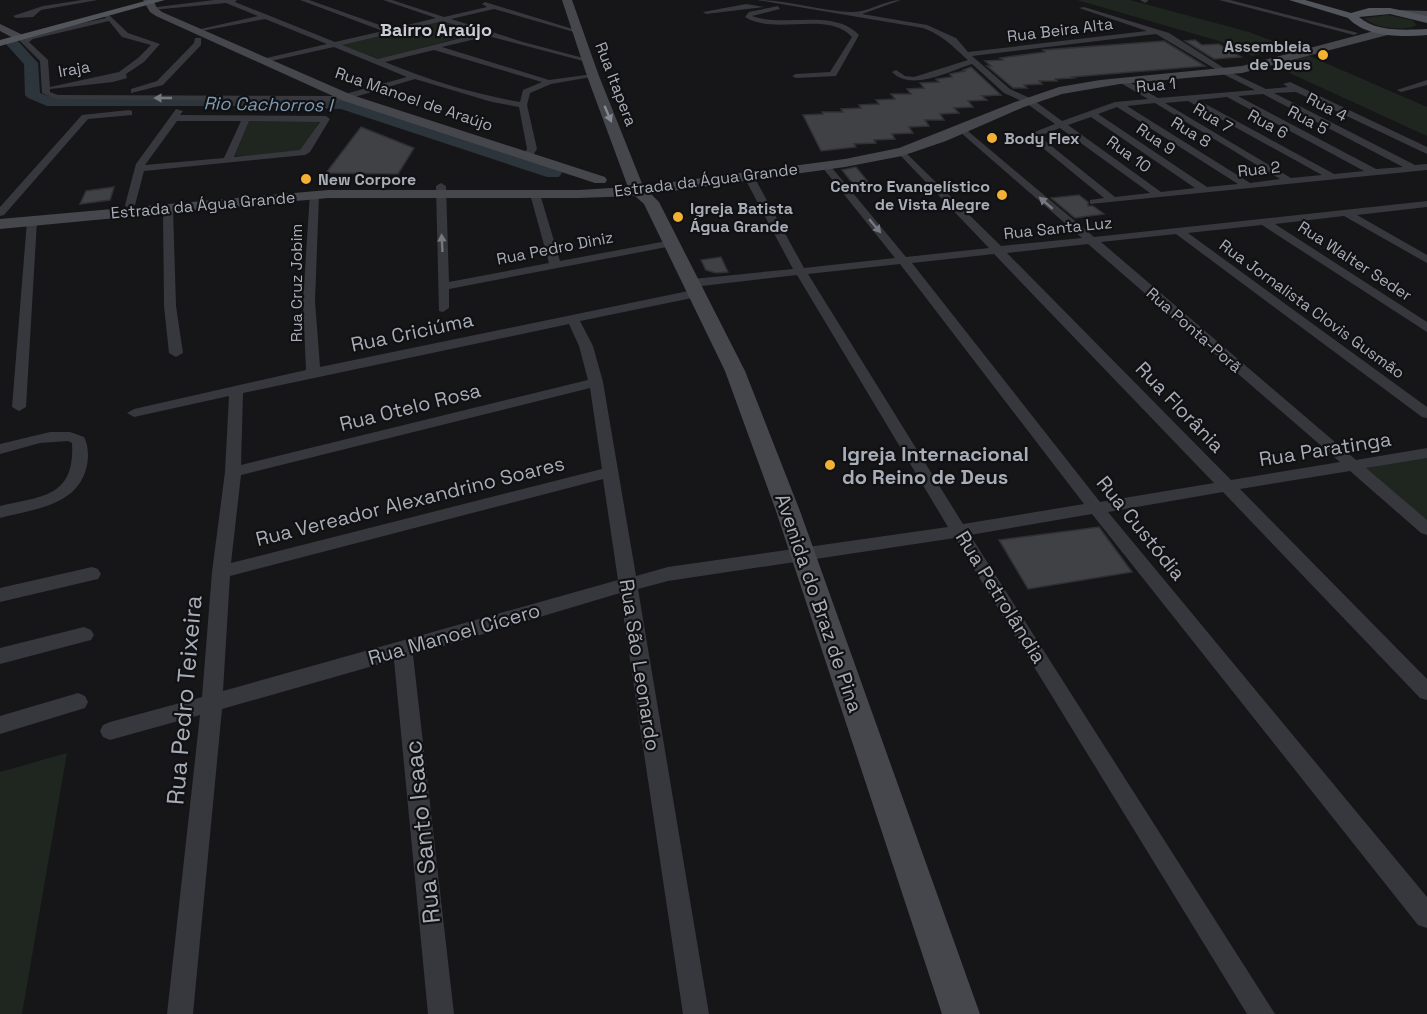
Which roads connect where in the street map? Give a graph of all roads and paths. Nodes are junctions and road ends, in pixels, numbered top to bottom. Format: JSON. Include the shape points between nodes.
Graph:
{"nodes":[{"id":1,"x":95,"y":0,"type":"edge"},
{"id":2,"x":104,"y":0,"type":"edge"},
{"id":3,"x":234,"y":0,"type":"edge"},
{"id":4,"x":303,"y":0,"type":"edge"},
{"id":5,"x":386,"y":0,"type":"edge"},
{"id":6,"x":472,"y":0,"type":"edge"},
{"id":7,"x":567,"y":0,"type":"edge"},
{"id":8,"x":760,"y":0,"type":"edge"},
{"id":9,"x":898,"y":0,"type":"edge"},
{"id":10,"x":1222,"y":0,"type":"edge"},
{"id":11,"x":1310,"y":0,"type":"edge"},
{"id":12,"x":226,"y":1,"type":"edge"},
{"id":13,"x":149,"y":3,"type":"edge"},
{"id":14,"x":853,"y":4,"type":"dead end"},
{"id":15,"x":793,"y":5,"type":"junction"},
{"id":16,"x":1293,"y":5,"type":"edge"},
{"id":17,"x":493,"y":7,"type":"junction"},
{"id":18,"x":1082,"y":8,"type":"dead end"},
{"id":19,"x":774,"y":9,"type":"junction"},
{"id":20,"x":706,"y":12,"type":"dead end"},
{"id":21,"x":840,"y":12,"type":"junction"},
{"id":22,"x":1368,"y":12,"type":"junction"},
{"id":23,"x":67,"y":13,"type":"dead end"},
{"id":24,"x":856,"y":14,"type":"junction"},
{"id":25,"x":1352,"y":16,"type":"junction"},
{"id":26,"x":109,"y":17,"type":"junction"},
{"id":27,"x":263,"y":17,"type":"junction"},
{"id":28,"x":1426,"y":17,"type":"edge"},
{"id":29,"x":443,"y":19,"type":"junction"},
{"id":30,"x":1364,"y":25,"type":"junction"},
{"id":31,"x":0,"y":27,"type":"edge"},
{"id":32,"x":390,"y":31,"type":"junction"},
{"id":33,"x":576,"y":31,"type":"junction"},
{"id":34,"x":1157,"y":32,"type":"junction"},
{"id":35,"x":1394,"y":32,"type":"junction"},
{"id":36,"x":1354,"y":33,"type":"junction"},
{"id":37,"x":1424,"y":33,"type":"edge"},
{"id":38,"x":486,"y":34,"type":"junction"},
{"id":39,"x":198,"y":35,"type":"junction"},
{"id":40,"x":18,"y":36,"type":"junction"},
{"id":41,"x":0,"y":41,"type":"edge"},
{"id":42,"x":334,"y":45,"type":"junction"},
{"id":43,"x":433,"y":47,"type":"junction"},
{"id":44,"x":966,"y":54,"type":"junction"},
{"id":45,"x":587,"y":60,"type":"junction"},
{"id":46,"x":266,"y":61,"type":"junction"},
{"id":47,"x":974,"y":61,"type":"junction"},
{"id":48,"x":377,"y":62,"type":"junction"},
{"id":49,"x":1223,"y":70,"type":"junction"},
{"id":50,"x":896,"y":72,"type":"dead end"},
{"id":51,"x":593,"y":76,"type":"junction"},
{"id":52,"x":796,"y":76,"type":"dead end"},
{"id":53,"x":415,"y":77,"type":"junction"},
{"id":54,"x":1122,"y":80,"type":"junction"},
{"id":55,"x":1280,"y":81,"type":"dead end"},
{"id":56,"x":549,"y":82,"type":"junction"},
{"id":57,"x":1427,"y":82,"type":"edge"},
{"id":58,"x":53,"y":88,"type":"junction"},
{"id":59,"x":1297,"y":89,"type":"junction"},
{"id":60,"x":1401,"y":90,"type":"dead end"},
{"id":61,"x":1264,"y":92,"type":"junction"},
{"id":62,"x":1227,"y":94,"type":"junction"},
{"id":63,"x":348,"y":98,"type":"junction"},
{"id":64,"x":1189,"y":98,"type":"junction"},
{"id":65,"x":1025,"y":99,"type":"junction"},
{"id":66,"x":1155,"y":100,"type":"junction"},
{"id":67,"x":1118,"y":104,"type":"junction"},
{"id":68,"x":183,"y":105,"type":"dead end"},
{"id":69,"x":523,"y":105,"type":"junction"},
{"id":70,"x":129,"y":113,"type":"dead end"},
{"id":71,"x":1091,"y":113,"type":"junction"},
{"id":72,"x":173,"y":118,"type":"junction"},
{"id":73,"x":246,"y":119,"type":"junction"},
{"id":74,"x":1061,"y":124,"type":"junction"},
{"id":75,"x":963,"y":130,"type":"junction"},
{"id":76,"x":1427,"y":151,"type":"edge"},
{"id":77,"x":902,"y":152,"type":"junction"},
{"id":78,"x":528,"y":156,"type":"junction"},
{"id":79,"x":228,"y":160,"type":"junction"},
{"id":80,"x":825,"y":165,"type":"junction"},
{"id":81,"x":1427,"y":167,"type":"edge"},
{"id":82,"x":1414,"y":168,"type":"junction"},
{"id":83,"x":139,"y":169,"type":"junction"},
{"id":84,"x":1374,"y":172,"type":"junction"},
{"id":85,"x":748,"y":175,"type":"junction"},
{"id":86,"x":1333,"y":177,"type":"junction"},
{"id":87,"x":1289,"y":181,"type":"junction"},
{"id":88,"x":574,"y":183,"type":"junction"},
{"id":89,"x":638,"y":186,"type":"junction"},
{"id":90,"x":1248,"y":186,"type":"junction"},
{"id":91,"x":385,"y":190,"type":"junction"},
{"id":92,"x":440,"y":190,"type":"junction"},
{"id":93,"x":1204,"y":190,"type":"junction"},
{"id":94,"x":535,"y":194,"type":"junction"},
{"id":95,"x":314,"y":195,"type":"junction"},
{"id":96,"x":1160,"y":195,"type":"junction"},
{"id":97,"x":1113,"y":200,"type":"junction"},
{"id":98,"x":1094,"y":202,"type":"dead end"},
{"id":99,"x":1427,"y":204,"type":"edge"},
{"id":100,"x":130,"y":205,"type":"junction"},
{"id":101,"x":168,"y":209,"type":"junction"},
{"id":102,"x":1346,"y":213,"type":"junction"},
{"id":103,"x":0,"y":215,"type":"edge"},
{"id":104,"x":32,"y":220,"type":"junction"},
{"id":105,"x":1265,"y":222,"type":"junction"},
{"id":106,"x":0,"y":224,"type":"edge"},
{"id":107,"x":1178,"y":231,"type":"junction"},
{"id":108,"x":1091,"y":241,"type":"junction"},
{"id":109,"x":672,"y":243,"type":"junction"},
{"id":110,"x":1000,"y":251,"type":"junction"},
{"id":111,"x":1427,"y":260,"type":"edge"},
{"id":112,"x":904,"y":261,"type":"junction"},
{"id":113,"x":556,"y":265,"type":"junction"},
{"id":114,"x":801,"y":273,"type":"junction"},
{"id":115,"x":444,"y":285,"type":"junction"},
{"id":116,"x":695,"y":288,"type":"junction"},
{"id":117,"x":443,"y":308,"type":"dead end"},
{"id":118,"x":573,"y":319,"type":"junction"},
{"id":119,"x":1427,"y":328,"type":"edge"},
{"id":120,"x":177,"y":353,"type":"dead end"},
{"id":121,"x":313,"y":373,"type":"junction"},
{"id":122,"x":596,"y":382,"type":"junction"},
{"id":123,"x":236,"y":389,"type":"junction"},
{"id":124,"x":19,"y":407,"type":"dead end"},
{"id":125,"x":134,"y":413,"type":"dead end"},
{"id":126,"x":1427,"y":414,"type":"edge"},
{"id":127,"x":0,"y":449,"type":"edge"},
{"id":128,"x":1427,"y":453,"type":"edge"},
{"id":129,"x":1353,"y":467,"type":"junction"},
{"id":130,"x":233,"y":472,"type":"junction"},
{"id":131,"x":610,"y":472,"type":"junction"},
{"id":132,"x":1227,"y":487,"type":"junction"},
{"id":133,"x":1096,"y":508,"type":"junction"},
{"id":134,"x":0,"y":512,"type":"edge"},
{"id":135,"x":1427,"y":529,"type":"edge"},
{"id":136,"x":959,"y":531,"type":"junction"},
{"id":137,"x":802,"y":554,"type":"junction"},
{"id":138,"x":221,"y":572,"type":"junction"},
{"id":139,"x":92,"y":574,"type":"dead end"},
{"id":140,"x":626,"y":584,"type":"junction"},
{"id":141,"x":0,"y":596,"type":"edge"},
{"id":142,"x":84,"y":635,"type":"dead end"},
{"id":143,"x":403,"y":650,"type":"junction"},
{"id":144,"x":0,"y":656,"type":"edge"},
{"id":145,"x":1427,"y":692,"type":"edge"},
{"id":146,"x":78,"y":702,"type":"dead end"},
{"id":147,"x":212,"y":702,"type":"junction"},
{"id":148,"x":0,"y":725,"type":"edge"},
{"id":149,"x":110,"y":731,"type":"dead end"},
{"id":150,"x":1427,"y":916,"type":"edge"},
{"id":151,"x":180,"y":1014,"type":"edge"},
{"id":152,"x":441,"y":1014,"type":"edge"},
{"id":153,"x":696,"y":1014,"type":"edge"},
{"id":154,"x":961,"y":1014,"type":"edge"},
{"id":155,"x":1262,"y":1014,"type":"edge"}],
"edges":[{"from":1,"to":2,"type":"street"},
{"from":1,"to":23,"type":"street","via":[[35,12]]},
{"from":3,"to":12,"type":"street"},
{"from":4,"to":32,"type":"street"},
{"from":5,"to":29,"type":"street"},
{"from":6,"to":17,"type":"street"},
{"from":7,"to":33,"type":"main road","name":"Rua Itapera"},
{"from":8,"to":15,"type":"street","name":"Rua 10"},
{"from":9,"to":24,"type":"street"},
{"from":10,"to":36,"type":"street"},
{"from":11,"to":22,"type":"main road"},
{"from":12,"to":13,"type":"street"},
{"from":12,"to":27,"type":"street"},
{"from":13,"to":26,"type":"main road"},
{"from":13,"to":39,"type":"main road","name":"Rua Manoel de Araújo","via":[[159,14]]},
{"from":13,"to":40,"type":"main road"},
{"from":14,"to":21,"type":"street"},
{"from":15,"to":19,"type":"street"},
{"from":15,"to":21,"type":"street","name":"Rua 10"},
{"from":16,"to":25,"type":"main road"},
{"from":17,"to":29,"type":"street"},
{"from":17,"to":33,"type":"street"},
{"from":18,"to":34,"type":"street","name":"Rua 4"},
{"from":19,"to":20,"type":"street","via":[[746,6]]},
{"from":19,"to":52,"type":"street","via":[[748,17],[774,24],[834,24],[848,28],[856,37],[833,74]]},
{"from":21,"to":24,"type":"street","name":"Rua 10"},
{"from":22,"to":25,"type":"main road"},
{"from":22,"to":28,"type":"main road"},
{"from":24,"to":44,"type":"street","name":"Rua 10","via":[[934,29],[953,40]]},
{"from":25,"to":30,"type":"main road"},
{"from":26,"to":40,"type":"main road"},
{"from":26,"to":58,"type":"street","via":[[27,39],[46,59]]},
{"from":26,"to":58,"type":"street","name":"Iraja","via":[[125,35],[156,44],[121,74]]},
{"from":27,"to":39,"type":"street"},
{"from":27,"to":42,"type":"street"},
{"from":29,"to":32,"type":"street"},
{"from":29,"to":38,"type":"street"},
{"from":30,"to":35,"type":"main road"},
{"from":30,"to":36,"type":"main road","name":"Estrada da Água Grande","via":[[1368,30]]},
{"from":31,"to":40,"type":"main road"},
{"from":32,"to":42,"type":"street"},
{"from":33,"to":45,"type":"main road","name":"Rua Itapera"},
{"from":34,"to":44,"type":"street","name":"Rua Beira Alta"},
{"from":34,"to":49,"type":"street","name":"Rua 4"},
{"from":35,"to":37,"type":"main road"},
{"from":35,"to":49,"type":"main road","name":"Estrada da Água Grande"},
{"from":36,"to":49,"type":"main road","name":"Estrada da Água Grande"},
{"from":38,"to":43,"type":"street"},
{"from":38,"to":45,"type":"street"},
{"from":39,"to":46,"type":"main road","name":"Rua Manoel de Araújo"},
{"from":39,"to":58,"type":"street","via":[[198,43],[160,83],[151,87],[130,92],[62,94],[55,93]]},
{"from":40,"to":41,"type":"main road"},
{"from":63,"to":40,"type":"street","one_way":true,"via":[[50,96],[44,83],[44,60]]},
{"from":42,"to":46,"type":"street"},
{"from":42,"to":48,"type":"street"},
{"from":43,"to":48,"type":"street"},
{"from":43,"to":56,"type":"street"},
{"from":44,"to":47,"type":"street","name":"Rua 10"},
{"from":45,"to":51,"type":"main road","name":"Rua Itapera"},
{"from":46,"to":63,"type":"main road","name":"Rua Manoel de Araújo"},
{"from":47,"to":50,"type":"street","via":[[914,79],[903,78]]},
{"from":47,"to":65,"type":"street","name":"Rua 10","via":[[1007,91]]},
{"from":48,"to":53,"type":"street"},
{"from":49,"to":54,"type":"main road","name":"Estrada da Água Grande"},
{"from":49,"to":61,"type":"street","name":"Rua 4"},
{"from":49,"to":65,"type":"main road","name":"Estrada da Água Grande","via":[[1087,80]]},
{"from":51,"to":56,"type":"street"},
{"from":51,"to":89,"type":"main road","name":"Rua Itapera","one_way":true},
{"from":53,"to":63,"type":"street"},
{"from":53,"to":69,"type":"street"},
{"from":54,"to":65,"type":"main road","name":"Estrada da Água Grande"},
{"from":54,"to":66,"type":"street","name":"Rua 7"},
{"from":55,"to":59,"type":"street"},
{"from":56,"to":69,"type":"street","via":[[526,92]]},
{"from":57,"to":60,"type":"street"},
{"from":59,"to":61,"type":"street","name":"Rua 1"},
{"from":59,"to":76,"type":"street"},
{"from":61,"to":62,"type":"street","name":"Rua 1"},
{"from":61,"to":82,"type":"street","name":"Rua 4"},
{"from":62,"to":64,"type":"street","name":"Rua 1"},
{"from":62,"to":84,"type":"street","name":"Rua 5"},
{"from":63,"to":78,"type":"main road","name":"Rua Manoel de Araújo"},
{"from":64,"to":66,"type":"street","name":"Rua 1"},
{"from":64,"to":86,"type":"street","name":"Rua 6"},
{"from":65,"to":74,"type":"street","name":"Rua 10"},
{"from":65,"to":75,"type":"main road","name":"Estrada da Água Grande"},
{"from":65,"to":89,"type":"main road","name":"Estrada da Água Grande","via":[[882,149],[669,178]]},
{"from":66,"to":67,"type":"street","name":"Rua 1"},
{"from":66,"to":87,"type":"street","name":"Rua 7"},
{"from":67,"to":71,"type":"street","name":"Rua 1"},
{"from":67,"to":90,"type":"street","name":"Rua 8"},
{"from":68,"to":72,"type":"street"},
{"from":69,"to":78,"type":"street","via":[[532,149]]},
{"from":70,"to":103,"type":"street","via":[[85,117]]},
{"from":71,"to":74,"type":"street","name":"Rua 1"},
{"from":71,"to":93,"type":"street","name":"Rua 9"},
{"from":72,"to":73,"type":"street"},
{"from":72,"to":83,"type":"street"},
{"from":73,"to":79,"type":"street"},
{"from":73,"to":79,"type":"street","via":[[326,119],[307,150],[288,156]]},
{"from":74,"to":96,"type":"street","name":"Rua 10"},
{"from":74,"to":97,"type":"street","name":"Rua 1","via":[[1032,135]]},
{"from":75,"to":77,"type":"main road","name":"Estrada da Água Grande"},
{"from":108,"to":75,"type":"street","name":"Rua Ponta-Porã","one_way":true},
{"from":77,"to":80,"type":"main road","name":"Estrada da Água Grande"},
{"from":77,"to":110,"type":"street","name":"Rua Florânia"},
{"from":78,"to":88,"type":"main road","name":"Rua Manoel de Araújo"},
{"from":79,"to":83,"type":"street"},
{"from":80,"to":85,"type":"main road","name":"Estrada da Água Grande"},
{"from":80,"to":112,"type":"street","name":"Rua Custódia","one_way":true},
{"from":81,"to":82,"type":"street","name":"Rua 2"},
{"from":82,"to":84,"type":"street","name":"Rua 2"},
{"from":83,"to":100,"type":"street"},
{"from":84,"to":86,"type":"street","name":"Rua 2"},
{"from":85,"to":89,"type":"main road","name":"Estrada da Água Grande"},
{"from":85,"to":114,"type":"street","name":"Rua Petrolândia"},
{"from":86,"to":87,"type":"street","name":"Rua 2"},
{"from":87,"to":90,"type":"street","name":"Rua 2"},
{"from":88,"to":89,"type":"main road","name":"Estrada da Água Grande"},
{"from":88,"to":89,"type":"main road","name":"Estrada da Água Grande","via":[[600,180]]},
{"from":88,"to":92,"type":"main road","name":"Estrada da Água Grande"},
{"from":88,"to":94,"type":"main road","name":"Estrada da Água Grande"},
{"from":89,"to":109,"type":"main road","name":"Avenida do Braz de Pina"},
{"from":90,"to":93,"type":"street","name":"Rua 2"},
{"from":91,"to":92,"type":"main road","name":"Estrada da Água Grande"},
{"from":91,"to":95,"type":"main road","name":"Estrada da Água Grande"},
{"from":91,"to":100,"type":"main road","name":"Estrada da Água Grande","via":[[304,189]]},
{"from":92,"to":94,"type":"main road","name":"Estrada da Água Grande"},
{"from":115,"to":92,"type":"street","one_way":true},
{"from":93,"to":96,"type":"street","name":"Rua 2"},
{"from":94,"to":113,"type":"street"},
{"from":95,"to":101,"type":"main road","name":"Estrada da Água Grande"},
{"from":95,"to":121,"type":"street","name":"Rua Cruz Jobim","via":[[309,301]]},
{"from":96,"to":97,"type":"street","name":"Rua 2"},
{"from":97,"to":98,"type":"street","name":"Rua 2"},
{"from":99,"to":102,"type":"street","name":"Rua Santa Luz"},
{"from":100,"to":103,"type":"main road","name":"Estrada da Água Grande"},
{"from":101,"to":104,"type":"main road","name":"Estrada da Água Grande"},
{"from":101,"to":120,"type":"street","via":[[170,306]]},
{"from":102,"to":105,"type":"street","name":"Rua Santa Luz"},
{"from":102,"to":111,"type":"street"},
{"from":104,"to":106,"type":"main road","name":"Estrada da Água Grande"},
{"from":104,"to":124,"type":"street"},
{"from":105,"to":107,"type":"street","name":"Rua Santa Luz"},
{"from":105,"to":119,"type":"street","name":"Rua Walter Seder"},
{"from":107,"to":108,"type":"street","name":"Rua Santa Luz"},
{"from":107,"to":126,"type":"street","name":"Rua Jornalista Clovis Gusmão"},
{"from":108,"to":110,"type":"street","name":"Rua Santa Luz"},
{"from":108,"to":129,"type":"street","name":"Rua Ponta-Porã"},
{"from":109,"to":113,"type":"street","name":"Rua Pedro Diniz"},
{"from":109,"to":116,"type":"main road","name":"Avenida do Braz de Pina"},
{"from":110,"to":112,"type":"street","name":"Rua Santa Luz"},
{"from":110,"to":132,"type":"street","name":"Rua Florânia"},
{"from":112,"to":114,"type":"street","name":"Rua Santa Luz"},
{"from":112,"to":133,"type":"street","name":"Rua Custódia"},
{"from":113,"to":115,"type":"street","name":"Rua Pedro Diniz"},
{"from":114,"to":116,"type":"street","name":"Rua Santa Luz"},
{"from":114,"to":136,"type":"street","name":"Rua Petrolândia"},
{"from":115,"to":117,"type":"street"},
{"from":116,"to":118,"type":"street","name":"Rua Criciúma"},
{"from":116,"to":137,"type":"main road","name":"Avenida do Braz de Pina","via":[[732,363]]},
{"from":118,"to":121,"type":"street","name":"Rua Criciúma"},
{"from":118,"to":122,"type":"street","name":"Rua São Leonardo"},
{"from":121,"to":123,"type":"street","name":"Rua Criciúma"},
{"from":122,"to":130,"type":"street","name":"Rua Otelo Rosa"},
{"from":122,"to":131,"type":"street","name":"Rua São Leonardo"},
{"from":123,"to":125,"type":"street","name":"Rua Criciúma"},
{"from":123,"to":130,"type":"street","name":"Rua Pedro Teixeira"},
{"from":127,"to":134,"type":"street","via":[[70,436],[79,440],[82,458],[75,484],[65,492]]},
{"from":128,"to":129,"type":"street","name":"Rua Paratinga"},
{"from":129,"to":132,"type":"street","name":"Rua Paratinga"},
{"from":129,"to":135,"type":"street","name":"Rua Ponta-Porã"},
{"from":130,"to":138,"type":"street","name":"Rua Pedro Teixeira"},
{"from":131,"to":138,"type":"street","name":"Rua Vereador Alexandrino Soares"},
{"from":131,"to":140,"type":"street","name":"Rua São Leonardo"},
{"from":132,"to":133,"type":"street","name":"Rua Paratinga"},
{"from":132,"to":145,"type":"street","name":"Rua Florânia"},
{"from":133,"to":136,"type":"street","name":"Rua Paratinga"},
{"from":133,"to":150,"type":"street","name":"Rua Custódia"},
{"from":136,"to":137,"type":"street","name":"Rua Paratinga"},
{"from":136,"to":155,"type":"street","name":"Rua Petrolândia"},
{"from":137,"to":140,"type":"street","name":"Rua Manoel Cícero"},
{"from":137,"to":154,"type":"main road","name":"Avenida do Braz de Pina"},
{"from":138,"to":147,"type":"street","name":"Rua Pedro Teixeira"},
{"from":139,"to":141,"type":"street"},
{"from":140,"to":143,"type":"street","name":"Rua Manoel Cícero"},
{"from":140,"to":153,"type":"street","name":"Rua São Leonardo"},
{"from":142,"to":144,"type":"street"},
{"from":143,"to":147,"type":"street","name":"Rua Manoel Cícero"},
{"from":143,"to":152,"type":"street","name":"Rua Santo Isaac"},
{"from":146,"to":148,"type":"street"},
{"from":147,"to":149,"type":"street","name":"Rua Manoel Cícero"},
{"from":147,"to":151,"type":"street","name":"Rua Pedro Teixeira"}]}
